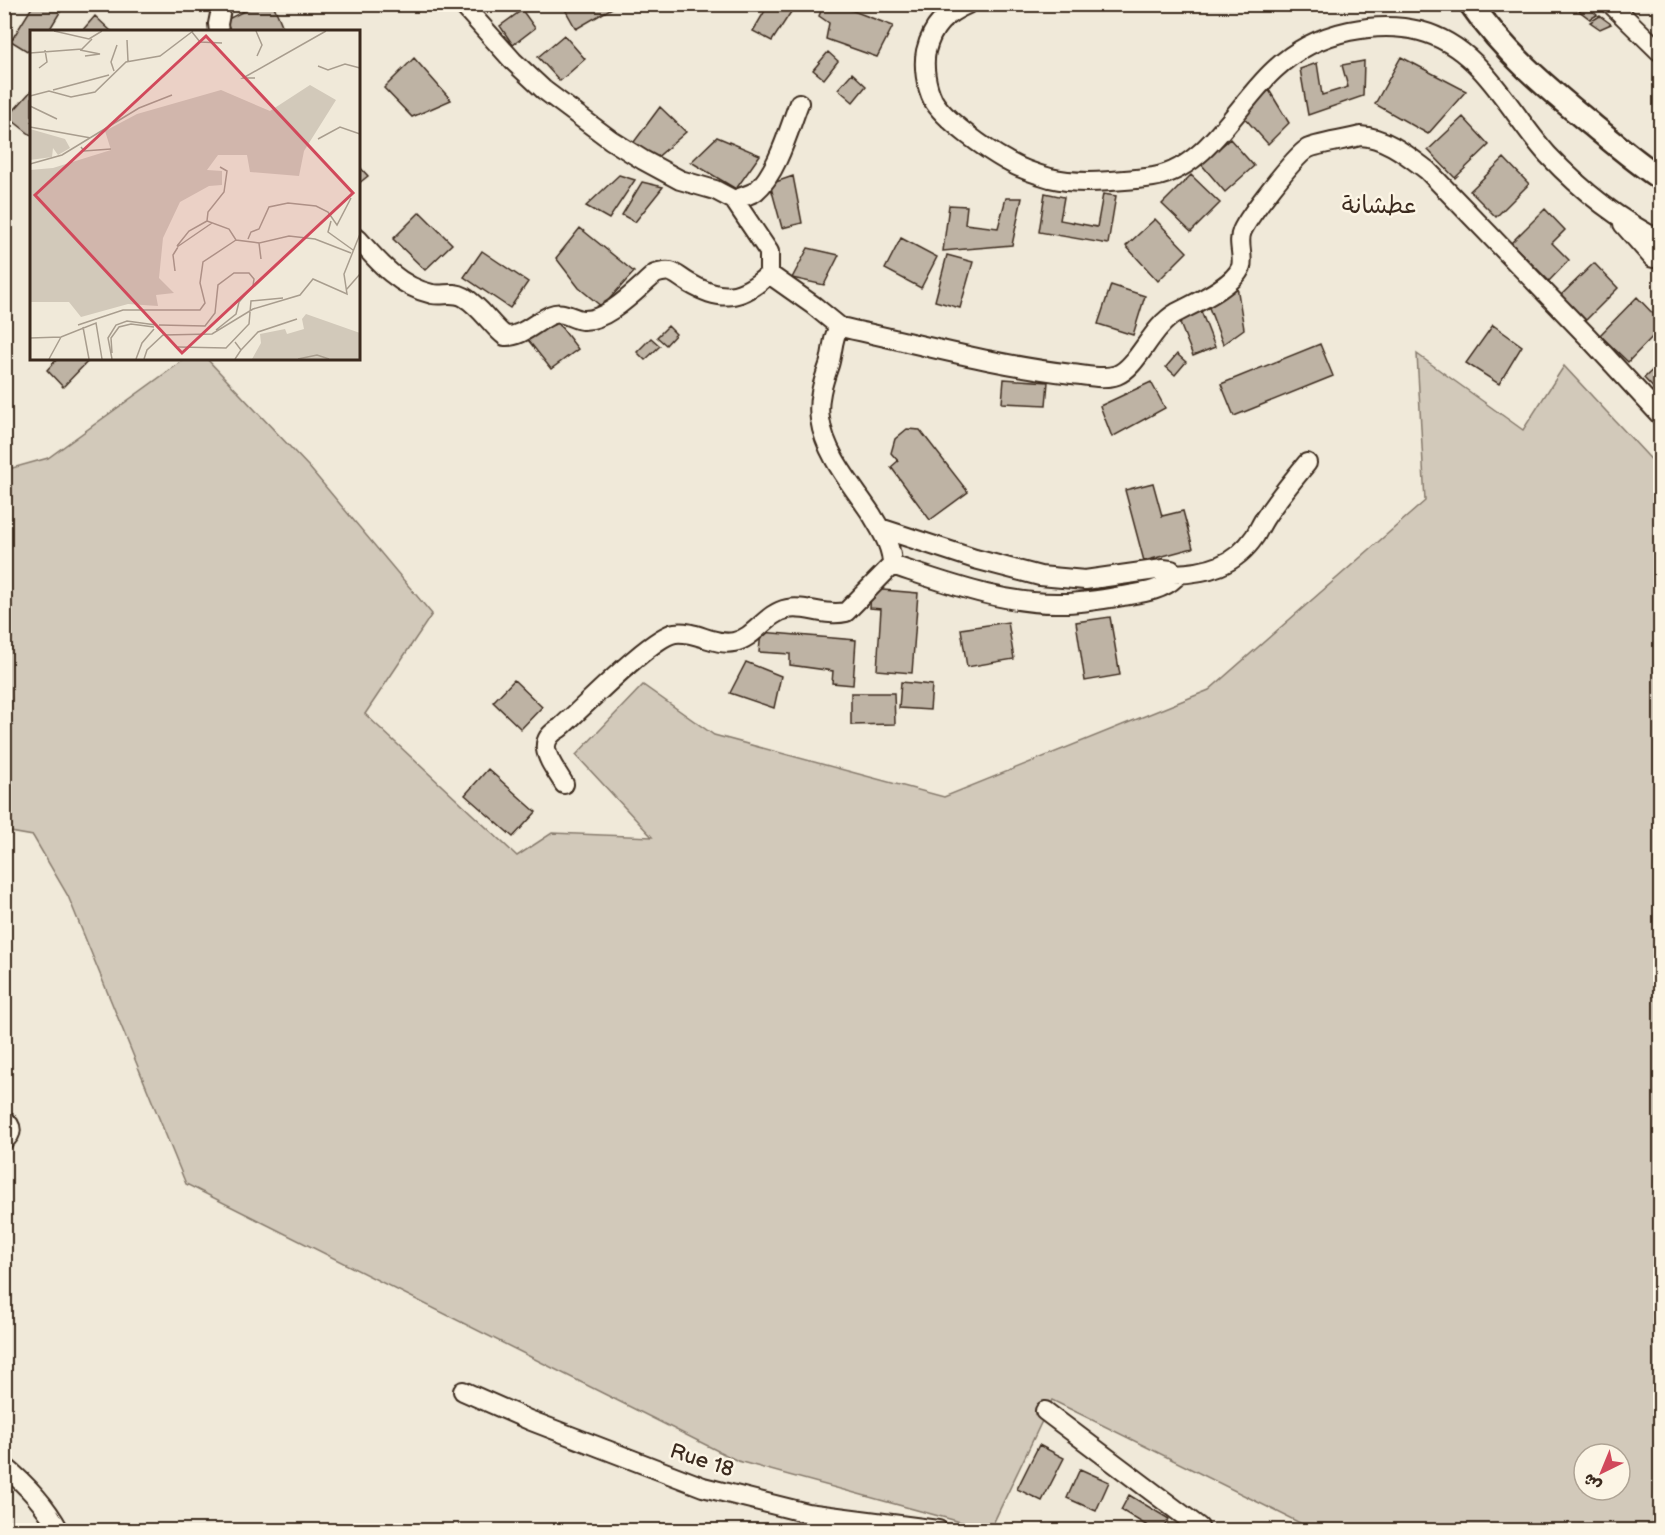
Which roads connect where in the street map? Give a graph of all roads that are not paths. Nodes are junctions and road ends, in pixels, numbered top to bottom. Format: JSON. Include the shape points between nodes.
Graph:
{"nodes":[{"id":1,"x":222,"y":4,"type":"edge"},
{"id":2,"x":462,"y":4,"type":"edge"},
{"id":3,"x":968,"y":4,"type":"edge"},
{"id":4,"x":1471,"y":4,"type":"edge"},
{"id":5,"x":1611,"y":4,"type":"edge"},
{"id":6,"x":219,"y":30,"type":"edge"},
{"id":7,"x":1659,"y":51,"type":"dead end"},
{"id":8,"x":799,"y":103,"type":"dead end"},
{"id":9,"x":1660,"y":178,"type":"edge"},
{"id":10,"x":734,"y":200,"type":"junction"},
{"id":11,"x":1616,"y":216,"type":"junction"},
{"id":12,"x":1660,"y":240,"type":"edge"},
{"id":13,"x":360,"y":241,"type":"edge"},
{"id":14,"x":1657,"y":265,"type":"edge"},
{"id":15,"x":768,"y":274,"type":"junction"},
{"id":16,"x":840,"y":327,"type":"junction"},
{"id":17,"x":1660,"y":415,"type":"edge"},
{"id":18,"x":1307,"y":463,"type":"dead end"},
{"id":19,"x":880,"y":528,"type":"junction"},
{"id":20,"x":892,"y":565,"type":"junction"},
{"id":21,"x":1173,"y":574,"type":"junction"},
{"id":22,"x":564,"y":784,"type":"dead end"},
{"id":23,"x":4,"y":1120,"type":"edge"},
{"id":24,"x":4,"y":1140,"type":"edge"},
{"id":25,"x":463,"y":1391,"type":"dead end"},
{"id":26,"x":1045,"y":1411,"type":"dead end"},
{"id":27,"x":4,"y":1466,"type":"edge"},
{"id":28,"x":59,"y":1530,"type":"edge"},
{"id":29,"x":938,"y":1530,"type":"edge"},
{"id":30,"x":1200,"y":1530,"type":"edge"}],
"edges":[{"from":1,"to":6,"type":"street"},
{"from":2,"to":10,"type":"street","via":[[537,83],[611,140],[680,180]]},
{"from":3,"to":11,"type":"street","via":[[954,10],[930,36],[925,67],[933,100],[952,121],[1008,162],[1050,178],[1129,179],[1174,171],[1210,142],[1274,69],[1298,51],[1334,34],[1394,26],[1441,38],[1459,48],[1476,63],[1548,154]]},
{"from":4,"to":9,"type":"main road","via":[[1506,50],[1565,103]]},
{"from":5,"to":7,"type":"street"},
{"from":8,"to":10,"type":"street","via":[[766,178],[755,191]]},
{"from":10,"to":15,"type":"street","via":[[769,252]]},
{"from":11,"to":12,"type":"street"},
{"from":11,"to":14,"type":"street"},
{"from":12,"to":14,"type":"street","via":[[1655,248]]},
{"from":13,"to":15,"type":"street","via":[[382,267],[407,285],[433,294],[462,296],[505,336],[514,336],[553,314],[569,314],[582,320],[606,315],[665,270],[717,296],[753,289]]},
{"from":15,"to":16,"type":"street"},
{"from":16,"to":17,"type":"street","via":[[1042,371],[1116,376],[1132,364],[1152,335],[1174,314],[1227,285],[1234,277],[1241,266],[1241,233],[1256,209],[1307,149],[1368,136],[1395,148],[1426,170]]},
{"from":16,"to":19,"type":"street","via":[[834,333],[834,351],[821,387],[819,418],[827,447]]},
{"from":18,"to":21,"type":"street","via":[[1238,556],[1197,573]]},
{"from":19,"to":20,"type":"street","via":[[892,552]]},
{"from":19,"to":21,"type":"street","via":[[975,559],[1065,580],[1163,569]]},
{"from":20,"to":21,"type":"street","via":[[1013,600],[1065,603],[1152,590],[1170,582]]},
{"from":20,"to":22,"type":"street","via":[[846,612],[789,608],[732,643],[694,634],[663,637],[549,734],[545,741],[548,755]]},
{"from":23,"to":24,"type":"street","via":[[12,1130]]},
{"from":25,"to":29,"type":"street","name":"Rue 18","via":[[703,1487],[807,1513]]},
{"from":26,"to":30,"type":"street"},
{"from":27,"to":28,"type":"street","via":[[48,1510]]}]}
